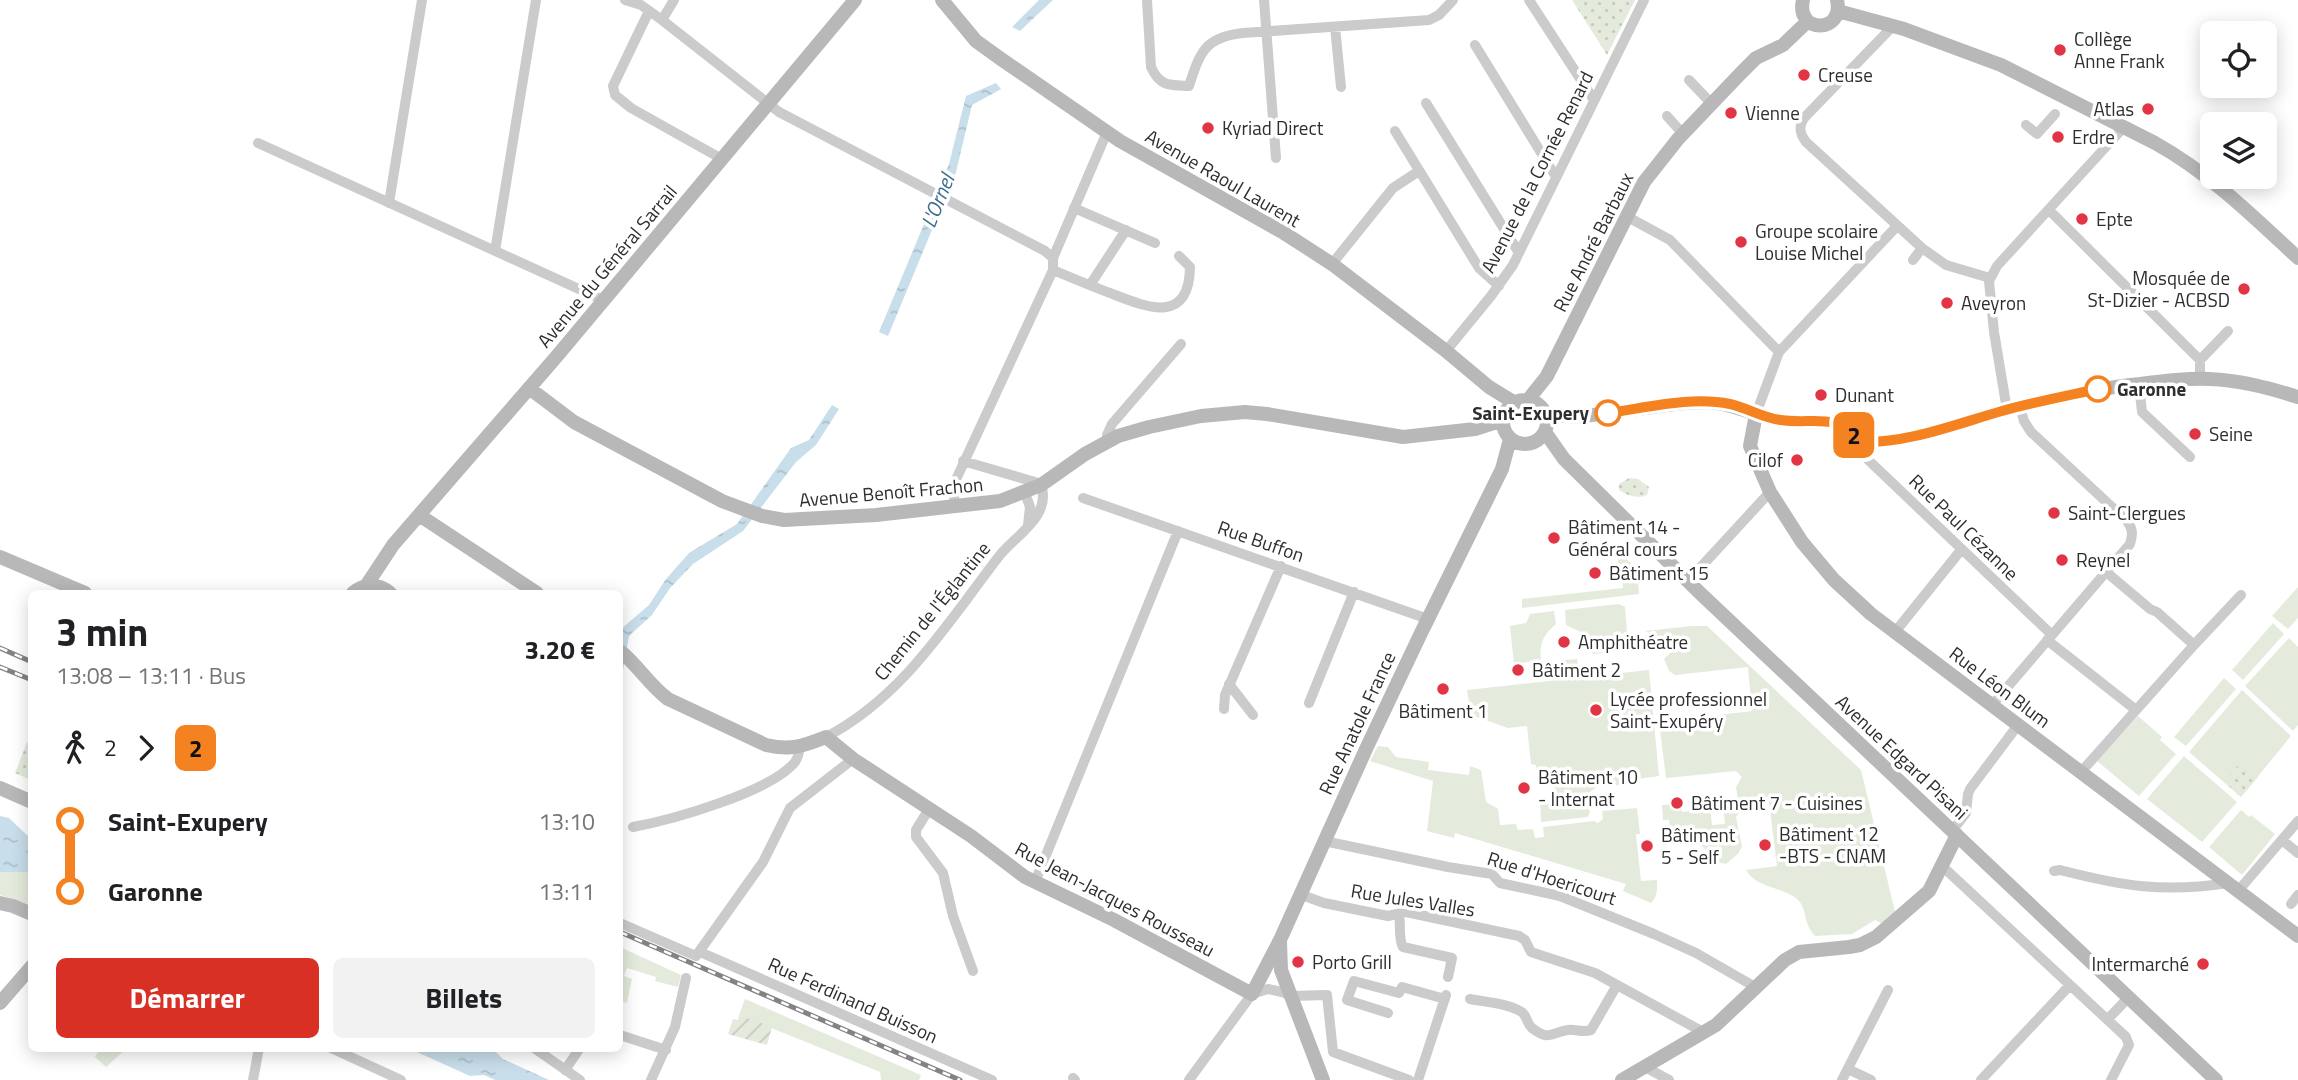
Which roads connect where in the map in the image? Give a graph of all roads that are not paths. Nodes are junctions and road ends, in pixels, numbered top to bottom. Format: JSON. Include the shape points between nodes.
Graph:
{"nodes":[{"id":1,"x":422,"y":0,"type":"edge"},
{"id":2,"x":536,"y":0,"type":"edge"},
{"id":3,"x":674,"y":0,"type":"edge"},
{"id":4,"x":855,"y":0,"type":"edge"},
{"id":5,"x":942,"y":0,"type":"edge"},
{"id":6,"x":1147,"y":0,"type":"edge"},
{"id":7,"x":1264,"y":0,"type":"edge"},
{"id":8,"x":1453,"y":0,"type":"edge"},
{"id":9,"x":1529,"y":0,"type":"edge"},
{"id":10,"x":1644,"y":0,"type":"edge"},
{"id":11,"x":631,"y":1,"type":"edge"},
{"id":12,"x":1798,"y":1,"type":"edge"},
{"id":13,"x":1838,"y":5,"type":"edge"},
{"id":14,"x":649,"y":11,"type":"junction"},
{"id":15,"x":662,"y":20,"type":"junction"},
{"id":16,"x":1808,"y":21,"type":"junction"},
{"id":17,"x":1894,"y":26,"type":"junction"},
{"id":18,"x":1335,"y":27,"type":"junction"},
{"id":19,"x":1265,"y":31,"type":"junction"},
{"id":20,"x":1475,"y":45,"type":"dead end"},
{"id":21,"x":1689,"y":80,"type":"dead end"},
{"id":22,"x":1341,"y":87,"type":"dead end"},
{"id":23,"x":1594,"y":100,"type":"junction"},
{"id":24,"x":1426,"y":103,"type":"dead end"},
{"id":25,"x":1711,"y":103,"type":"junction"},
{"id":26,"x":768,"y":105,"type":"junction"},
{"id":27,"x":2055,"y":114,"type":"dead end"},
{"id":28,"x":1667,"y":116,"type":"dead end"},
{"id":29,"x":2026,"y":125,"type":"dead end"},
{"id":30,"x":2124,"y":127,"type":"junction"},
{"id":31,"x":1395,"y":131,"type":"dead end"},
{"id":32,"x":1107,"y":132,"type":"junction"},
{"id":33,"x":1683,"y":134,"type":"junction"},
{"id":34,"x":258,"y":144,"type":"dead end"},
{"id":35,"x":1276,"y":158,"type":"dead end"},
{"id":36,"x":722,"y":159,"type":"junction"},
{"id":37,"x":1419,"y":171,"type":"junction"},
{"id":38,"x":1556,"y":177,"type":"junction"},
{"id":39,"x":389,"y":203,"type":"junction"},
{"id":40,"x":1074,"y":208,"type":"junction"},
{"id":41,"x":2049,"y":210,"type":"junction"},
{"id":42,"x":1626,"y":216,"type":"junction"},
{"id":43,"x":1897,"y":226,"type":"junction"},
{"id":44,"x":1126,"y":230,"type":"junction"},
{"id":45,"x":1155,"y":243,"type":"dead end"},
{"id":46,"x":1922,"y":248,"type":"junction"},
{"id":47,"x":495,"y":251,"type":"junction"},
{"id":48,"x":1519,"y":253,"type":"junction"},
{"id":49,"x":1179,"y":256,"type":"dead end"},
{"id":50,"x":2297,"y":256,"type":"edge"},
{"id":51,"x":1053,"y":258,"type":"junction"},
{"id":52,"x":1913,"y":260,"type":"dead end"},
{"id":53,"x":1332,"y":264,"type":"junction"},
{"id":54,"x":1053,"y":270,"type":"junction"},
{"id":55,"x":1990,"y":278,"type":"junction"},
{"id":56,"x":1090,"y":285,"type":"junction"},
{"id":57,"x":1499,"y":286,"type":"junction"},
{"id":58,"x":603,"y":300,"type":"junction"},
{"id":59,"x":2228,"y":331,"type":"dead end"},
{"id":60,"x":1181,"y":344,"type":"dead end"},
{"id":61,"x":1446,"y":351,"type":"junction"},
{"id":62,"x":1779,"y":352,"type":"junction"},
{"id":63,"x":2200,"y":360,"type":"junction"},
{"id":64,"x":2200,"y":379,"type":"junction"},
{"id":65,"x":2139,"y":384,"type":"junction"},
{"id":66,"x":529,"y":388,"type":"junction"},
{"id":67,"x":2298,"y":397,"type":"edge"},
{"id":68,"x":2014,"y":408,"type":"junction"},
{"id":69,"x":1756,"y":414,"type":"junction"},
{"id":70,"x":1525,"y":422,"type":"junction"},
{"id":71,"x":1107,"y":441,"type":"junction"},
{"id":72,"x":1858,"y":442,"type":"junction"},
{"id":73,"x":2190,"y":457,"type":"dead end"},
{"id":74,"x":963,"y":461,"type":"junction"},
{"id":75,"x":1042,"y":485,"type":"junction"},
{"id":76,"x":1770,"y":492,"type":"junction"},
{"id":77,"x":1026,"y":493,"type":"junction"},
{"id":78,"x":1083,"y":498,"type":"dead end"},
{"id":79,"x":954,"y":508,"type":"junction"},
{"id":80,"x":419,"y":515,"type":"junction"},
{"id":81,"x":1028,"y":528,"type":"junction"},
{"id":82,"x":1178,"y":530,"type":"junction"},
{"id":83,"x":1961,"y":550,"type":"junction"},
{"id":84,"x":386,"y":555,"type":"junction"},
{"id":85,"x":0,"y":557,"type":"edge"},
{"id":86,"x":1281,"y":566,"type":"junction"},
{"id":87,"x":2105,"y":571,"type":"junction"},
{"id":88,"x":1688,"y":581,"type":"junction"},
{"id":89,"x":360,"y":589,"type":"edge"},
{"id":90,"x":78,"y":590,"type":"edge"},
{"id":91,"x":384,"y":590,"type":"edge"},
{"id":92,"x":388,"y":590,"type":"edge"},
{"id":93,"x":532,"y":590,"type":"edge"},
{"id":94,"x":1354,"y":592,"type":"junction"},
{"id":95,"x":2241,"y":595,"type":"dead end"},
{"id":96,"x":1428,"y":619,"type":"junction"},
{"id":97,"x":1895,"y":632,"type":"junction"},
{"id":98,"x":2050,"y":637,"type":"junction"},
{"id":99,"x":2194,"y":645,"type":"junction"},
{"id":100,"x":623,"y":654,"type":"edge"},
{"id":101,"x":1229,"y":684,"type":"junction"},
{"id":102,"x":1309,"y":703,"type":"dead end"},
{"id":103,"x":1992,"y":705,"type":"junction"},
{"id":104,"x":1224,"y":709,"type":"dead end"},
{"id":105,"x":2136,"y":710,"type":"junction"},
{"id":106,"x":1253,"y":715,"type":"dead end"},
{"id":107,"x":2018,"y":725,"type":"junction"},
{"id":108,"x":827,"y":737,"type":"junction"},
{"id":109,"x":800,"y":747,"type":"junction"},
{"id":110,"x":853,"y":760,"type":"junction"},
{"id":111,"x":2081,"y":772,"type":"junction"},
{"id":112,"x":0,"y":788,"type":"edge"},
{"id":113,"x":28,"y":800,"type":"edge"},
{"id":114,"x":929,"y":809,"type":"junction"},
{"id":115,"x":2298,"y":821,"type":"edge"},
{"id":116,"x":633,"y":827,"type":"dead end"},
{"id":117,"x":1955,"y":833,"type":"junction"},
{"id":118,"x":2282,"y":840,"type":"junction"},
{"id":119,"x":1324,"y":841,"type":"junction"},
{"id":120,"x":2298,"y":853,"type":"edge"},
{"id":121,"x":1942,"y":866,"type":"junction"},
{"id":122,"x":2054,"y":871,"type":"dead end"},
{"id":123,"x":1035,"y":882,"type":"junction"},
{"id":124,"x":2233,"y":887,"type":"junction"},
{"id":125,"x":1299,"y":894,"type":"junction"},
{"id":126,"x":0,"y":903,"type":"edge"},
{"id":127,"x":28,"y":913,"type":"edge"},
{"id":128,"x":1399,"y":914,"type":"junction"},
{"id":129,"x":623,"y":924,"type":"edge"},
{"id":130,"x":2298,"y":936,"type":"edge"},
{"id":131,"x":1280,"y":940,"type":"junction"},
{"id":132,"x":698,"y":954,"type":"junction"},
{"id":133,"x":28,"y":971,"type":"edge"},
{"id":134,"x":973,"y":971,"type":"dead end"},
{"id":135,"x":1448,"y":977,"type":"dead end"},
{"id":136,"x":686,"y":978,"type":"dead end"},
{"id":137,"x":1617,"y":985,"type":"junction"},
{"id":138,"x":2070,"y":985,"type":"junction"},
{"id":139,"x":1757,"y":988,"type":"junction"},
{"id":140,"x":1888,"y":990,"type":"dead end"},
{"id":141,"x":1252,"y":994,"type":"junction"},
{"id":142,"x":1349,"y":994,"type":"junction"},
{"id":143,"x":1327,"y":995,"type":"junction"},
{"id":144,"x":1291,"y":996,"type":"junction"},
{"id":145,"x":2128,"y":998,"type":"junction"},
{"id":146,"x":1470,"y":999,"type":"dead end"},
{"id":147,"x":0,"y":1003,"type":"edge"},
{"id":148,"x":1388,"y":1013,"type":"dead end"},
{"id":149,"x":2108,"y":1019,"type":"junction"},
{"id":150,"x":1705,"y":1033,"type":"junction"},
{"id":151,"x":623,"y":1036,"type":"edge"},
{"id":152,"x":666,"y":1050,"type":"junction"},
{"id":153,"x":258,"y":1052,"type":"edge"},
{"id":154,"x":340,"y":1052,"type":"edge"},
{"id":155,"x":540,"y":1052,"type":"edge"},
{"id":156,"x":577,"y":1052,"type":"edge"},
{"id":157,"x":1645,"y":1067,"type":"junction"},
{"id":158,"x":1848,"y":1069,"type":"junction"},
{"id":159,"x":565,"y":1070,"type":"junction"},
{"id":160,"x":1390,"y":1077,"type":"edge"},
{"id":161,"x":253,"y":1080,"type":"edge"},
{"id":162,"x":401,"y":1080,"type":"edge"},
{"id":163,"x":580,"y":1080,"type":"edge"},
{"id":164,"x":651,"y":1080,"type":"edge"},
{"id":165,"x":992,"y":1080,"type":"edge"},
{"id":166,"x":1189,"y":1080,"type":"edge"},
{"id":167,"x":1323,"y":1080,"type":"edge"},
{"id":168,"x":1409,"y":1080,"type":"edge"},
{"id":169,"x":1418,"y":1080,"type":"edge"},
{"id":170,"x":1622,"y":1080,"type":"edge"},
{"id":171,"x":1669,"y":1080,"type":"edge"},
{"id":172,"x":1842,"y":1080,"type":"edge"},
{"id":173,"x":1871,"y":1080,"type":"edge"},
{"id":174,"x":1981,"y":1080,"type":"edge"},
{"id":175,"x":2111,"y":1080,"type":"edge"},
{"id":176,"x":2216,"y":1080,"type":"edge"}],
"edges":[{"from":1,"to":39,"type":"street"},
{"from":2,"to":47,"type":"street"},
{"from":3,"to":15,"type":"street"},
{"from":4,"to":26,"type":"street","name":"Avenue du Général Sarrail"},
{"from":5,"to":32,"type":"street","name":"Avenue Raoul Laurent","via":[[985,48]]},
{"from":6,"to":19,"type":"street","via":[[1152,67],[1161,82],[1170,85],[1189,86],[1197,60],[1208,45],[1230,34]]},
{"from":7,"to":19,"type":"street"},
{"from":8,"to":18,"type":"street","via":[[1429,20]]},
{"from":9,"to":23,"type":"street"},
{"from":10,"to":23,"type":"street","name":"Avenue de la Cornée Renard"},
{"from":11,"to":14,"type":"street"},
{"from":12,"to":16,"type":"street"},
{"from":13,"to":16,"type":"street","via":[[1836,17],[1826,25]]},
{"from":13,"to":17,"type":"street"},
{"from":14,"to":15,"type":"street"},
{"from":14,"to":36,"type":"street","via":[[613,86],[615,95]]},
{"from":15,"to":26,"type":"street"},
{"from":16,"to":25,"type":"street","name":"Rue André Barbaux","via":[[1783,45],[1756,58]]},
{"from":17,"to":30,"type":"street","via":[[2001,65]]},
{"from":17,"to":43,"type":"street","via":[[1800,127],[1806,142]]},
{"from":18,"to":19,"type":"street"},
{"from":18,"to":22,"type":"street"},
{"from":19,"to":35,"type":"street"},
{"from":20,"to":38,"type":"street"},
{"from":21,"to":25,"type":"street"},
{"from":23,"to":38,"type":"street","name":"Avenue de la Cornée Renard"},
{"from":24,"to":48,"type":"street"},
{"from":25,"to":33,"type":"street","name":"Rue André Barbaux"},
{"from":26,"to":36,"type":"street","name":"Avenue du Général Sarrail"},
{"from":26,"to":51,"type":"street"},
{"from":27,"to":29,"type":"street","via":[[2036,134]]},
{"from":28,"to":33,"type":"street"},
{"from":30,"to":41,"type":"street"},
{"from":30,"to":50,"type":"street","via":[[2173,153],[2225,191]]},
{"from":31,"to":37,"type":"street"},
{"from":32,"to":40,"type":"street"},
{"from":32,"to":53,"type":"street","name":"Avenue Raoul Laurent"},
{"from":33,"to":42,"type":"street","name":"Rue André Barbaux","via":[[1644,183]]},
{"from":34,"to":39,"type":"street"},
{"from":36,"to":58,"type":"street","name":"Avenue du Général Sarrail"},
{"from":37,"to":53,"type":"street","via":[[1393,187]]},
{"from":37,"to":57,"type":"street","via":[[1479,268]]},
{"from":38,"to":48,"type":"street","name":"Avenue de la Cornée Renard"},
{"from":39,"to":47,"type":"street"},
{"from":40,"to":44,"type":"street"},
{"from":40,"to":51,"type":"street"},
{"from":41,"to":55,"type":"street"},
{"from":41,"to":63,"type":"street"},
{"from":42,"to":62,"type":"street","via":[[1670,240]]},
{"from":42,"to":70,"type":"street","name":"Rue André Barbaux"},
{"from":43,"to":46,"type":"street"},
{"from":43,"to":62,"type":"street"},
{"from":44,"to":45,"type":"street"},
{"from":44,"to":56,"type":"street"},
{"from":46,"to":52,"type":"street"},
{"from":46,"to":55,"type":"street","via":[[1946,265]]},
{"from":47,"to":58,"type":"street"},
{"from":48,"to":57,"type":"street","name":"Avenue de la Cornée Renard"},
{"from":49,"to":56,"type":"street","via":[[1190,267],[1190,287],[1166,308],[1144,307]]},
{"from":51,"to":54,"type":"street"},
{"from":53,"to":61,"type":"street","name":"Avenue Raoul Laurent"},
{"from":54,"to":56,"type":"street"},
{"from":54,"to":74,"type":"street"},
{"from":55,"to":68,"type":"street","via":[[1994,332]]},
{"from":57,"to":61,"type":"street","name":"Avenue de la Cornée Renard"},
{"from":58,"to":66,"type":"street","name":"Avenue du Général Sarrail"},
{"from":59,"to":63,"type":"street"},
{"from":60,"to":71,"type":"street","via":[[1112,424]]},
{"from":61,"to":70,"type":"street","name":"Avenue Raoul Laurent"},
{"from":62,"to":69,"type":"street"},
{"from":63,"to":64,"type":"street"},
{"from":64,"to":65,"type":"street"},
{"from":64,"to":67,"type":"street","via":[[2255,384]]},
{"from":65,"to":68,"type":"street"},
{"from":65,"to":73,"type":"street","via":[[2142,412]]},
{"from":66,"to":79,"type":"street","name":"Avenue Benoît Frachon","via":[[573,422],[762,516],[803,520]]},
{"from":66,"to":80,"type":"street","name":"Avenue du Général Sarrail"},
{"from":68,"to":72,"type":"street","via":[[1900,439]]},
{"from":68,"to":87,"type":"street","via":[[2035,436],[2132,528],[2130,544]]},
{"from":69,"to":70,"type":"street","via":[[1709,402]]},
{"from":69,"to":72,"type":"street","via":[[1791,422],[1842,424]]},
{"from":69,"to":76,"type":"street","name":"Rue Léon Blum","via":[[1750,446]]},
{"from":70,"to":71,"type":"street","name":"Avenue Benoît Frachon","via":[[1403,437],[1245,412],[1201,416]]},
{"from":70,"to":88,"type":"street","name":"Avenue Edgard Pisani"},
{"from":70,"to":96,"type":"street","name":"Rue Anatole France"},
{"from":71,"to":75,"type":"street","name":"Avenue Benoît Frachon"},
{"from":72,"to":83,"type":"street","name":"Rue Paul Cézanne","via":[[1863,455]]},
{"from":74,"to":75,"type":"street"},
{"from":74,"to":79,"type":"street","via":[[953,486]]},
{"from":75,"to":77,"type":"street","name":"Avenue Benoît Frachon"},
{"from":75,"to":81,"type":"street","name":"Chemin de l'Églantine","via":[[1043,503]]},
{"from":76,"to":88,"type":"street"},
{"from":76,"to":97,"type":"street","name":"Rue Léon Blum","via":[[1801,542],[1834,580]]},
{"from":77,"to":79,"type":"street","name":"Avenue Benoît Frachon"},
{"from":77,"to":81,"type":"street"},
{"from":78,"to":82,"type":"street","name":"Rue Buffon"},
{"from":80,"to":84,"type":"street","name":"Avenue du Général Sarrail"},
{"from":80,"to":93,"type":"street"},
{"from":81,"to":108,"type":"street","name":"Chemin de l'Églantine","via":[[1002,553],[902,680],[861,717]]},
{"from":82,"to":86,"type":"street","name":"Rue Buffon"},
{"from":82,"to":123,"type":"street"},
{"from":83,"to":97,"type":"street"},
{"from":83,"to":98,"type":"street","name":"Rue Paul Cézanne"},
{"from":84,"to":89,"type":"street","name":"Avenue du Général Sarrail"},
{"from":84,"to":92,"type":"street"},
{"from":85,"to":90,"type":"street"},
{"from":86,"to":94,"type":"street","name":"Rue Buffon"},
{"from":86,"to":101,"type":"street"},
{"from":87,"to":98,"type":"street"},
{"from":87,"to":99,"type":"street"},
{"from":88,"to":117,"type":"street","name":"Avenue Edgard Pisani"},
{"from":89,"to":91,"type":"street","via":[[376,586]]},
{"from":94,"to":96,"type":"street","name":"Rue Buffon"},
{"from":94,"to":102,"type":"street"},
{"from":95,"to":99,"type":"street"},
{"from":96,"to":119,"type":"street","name":"Rue Anatole France"},
{"from":97,"to":103,"type":"street","name":"Rue Léon Blum"},
{"from":98,"to":103,"type":"street"},
{"from":98,"to":105,"type":"street","name":"Rue Paul Cézanne"},
{"from":99,"to":105,"type":"street"},
{"from":100,"to":109,"type":"street","via":[[659,693],[678,704],[766,745]]},
{"from":101,"to":104,"type":"street"},
{"from":101,"to":106,"type":"street"},
{"from":103,"to":107,"type":"street","name":"Rue Léon Blum"},
{"from":105,"to":111,"type":"street"},
{"from":107,"to":111,"type":"street","name":"Rue Léon Blum"},
{"from":107,"to":117,"type":"street","via":[[1970,789],[1966,813]]},
{"from":108,"to":109,"type":"street"},
{"from":108,"to":110,"type":"street","name":"Rue Jean-Jacques Rousseau"},
{"from":109,"to":116,"type":"street","via":[[788,768],[741,794]]},
{"from":110,"to":114,"type":"street","name":"Rue Jean-Jacques Rousseau"},
{"from":110,"to":132,"type":"street","via":[[790,808],[763,862]]},
{"from":111,"to":124,"type":"street","name":"Rue Léon Blum"},
{"from":112,"to":113,"type":"street"},
{"from":114,"to":123,"type":"street","name":"Rue Jean-Jacques Rousseau"},
{"from":114,"to":134,"type":"street","via":[[916,837],[943,873]]},
{"from":115,"to":118,"type":"street"},
{"from":117,"to":121,"type":"street"},
{"from":117,"to":145,"type":"street","name":"Avenue Edgard Pisani"},
{"from":118,"to":120,"type":"street"},
{"from":118,"to":124,"type":"street"},
{"from":119,"to":125,"type":"street","name":"Rue Anatole France"},
{"from":119,"to":139,"type":"street","name":"Rue d'Hoericourt","via":[[1492,874],[1500,883],[1560,896],[1696,953]]},
{"from":121,"to":138,"type":"street"},
{"from":121,"to":139,"type":"street","via":[[1924,897],[1877,937],[1860,945],[1799,952]]},
{"from":122,"to":124,"type":"street","via":[[2147,888]]},
{"from":123,"to":141,"type":"street","name":"Rue Jean-Jacques Rousseau"},
{"from":124,"to":130,"type":"street","name":"Rue Léon Blum"},
{"from":125,"to":128,"type":"street","name":"Rue Jules Valles","via":[[1388,916]]},
{"from":125,"to":131,"type":"street","name":"Rue Anatole France"},
{"from":126,"to":127,"type":"street"},
{"from":128,"to":135,"type":"street","via":[[1403,947],[1452,957]]},
{"from":128,"to":137,"type":"street","name":"Rue Jules Valles","via":[[1519,936],[1531,952]]},
{"from":129,"to":132,"type":"street","name":"Rue Ferdinand Buisson"},
{"from":131,"to":141,"type":"street","name":"Rue Anatole France"},
{"from":131,"to":144,"type":"street","via":[[1279,960]]},
{"from":132,"to":165,"type":"street","name":"Rue Ferdinand Buisson"},
{"from":133,"to":147,"type":"street"},
{"from":136,"to":152,"type":"street"},
{"from":137,"to":146,"type":"street","via":[[1591,1030],[1567,1030],[1553,1036],[1531,1027],[1518,1010]]},
{"from":137,"to":150,"type":"street","name":"Rue Jules Valles"},
{"from":138,"to":149,"type":"street"},
{"from":138,"to":174,"type":"street"},
{"from":139,"to":150,"type":"street"},
{"from":140,"to":158,"type":"street"},
{"from":141,"to":144,"type":"street","via":[[1268,989]]},
{"from":141,"to":166,"type":"street","name":"Rue Anatole France"},
{"from":142,"to":143,"type":"street"},
{"from":142,"to":148,"type":"street","via":[[1347,1000]]},
{"from":142,"to":169,"type":"street","via":[[1354,981],[1399,993],[1402,987],[1446,997]]},
{"from":143,"to":144,"type":"street"},
{"from":143,"to":160,"type":"street","via":[[1333,1052]]},
{"from":144,"to":167,"type":"street"},
{"from":145,"to":149,"type":"street"},
{"from":145,"to":176,"type":"street","name":"Avenue Edgard Pisani"},
{"from":149,"to":175,"type":"street","via":[[2129,1045]]},
{"from":150,"to":157,"type":"street"},
{"from":151,"to":152,"type":"street"},
{"from":152,"to":164,"type":"street"},
{"from":153,"to":161,"type":"street"},
{"from":154,"to":162,"type":"street"},
{"from":155,"to":159,"type":"street"},
{"from":156,"to":159,"type":"street"},
{"from":157,"to":170,"type":"street"},
{"from":157,"to":171,"type":"street"},
{"from":158,"to":172,"type":"street"},
{"from":158,"to":173,"type":"street"},
{"from":159,"to":163,"type":"street"},
{"from":160,"to":168,"type":"street"}]}
